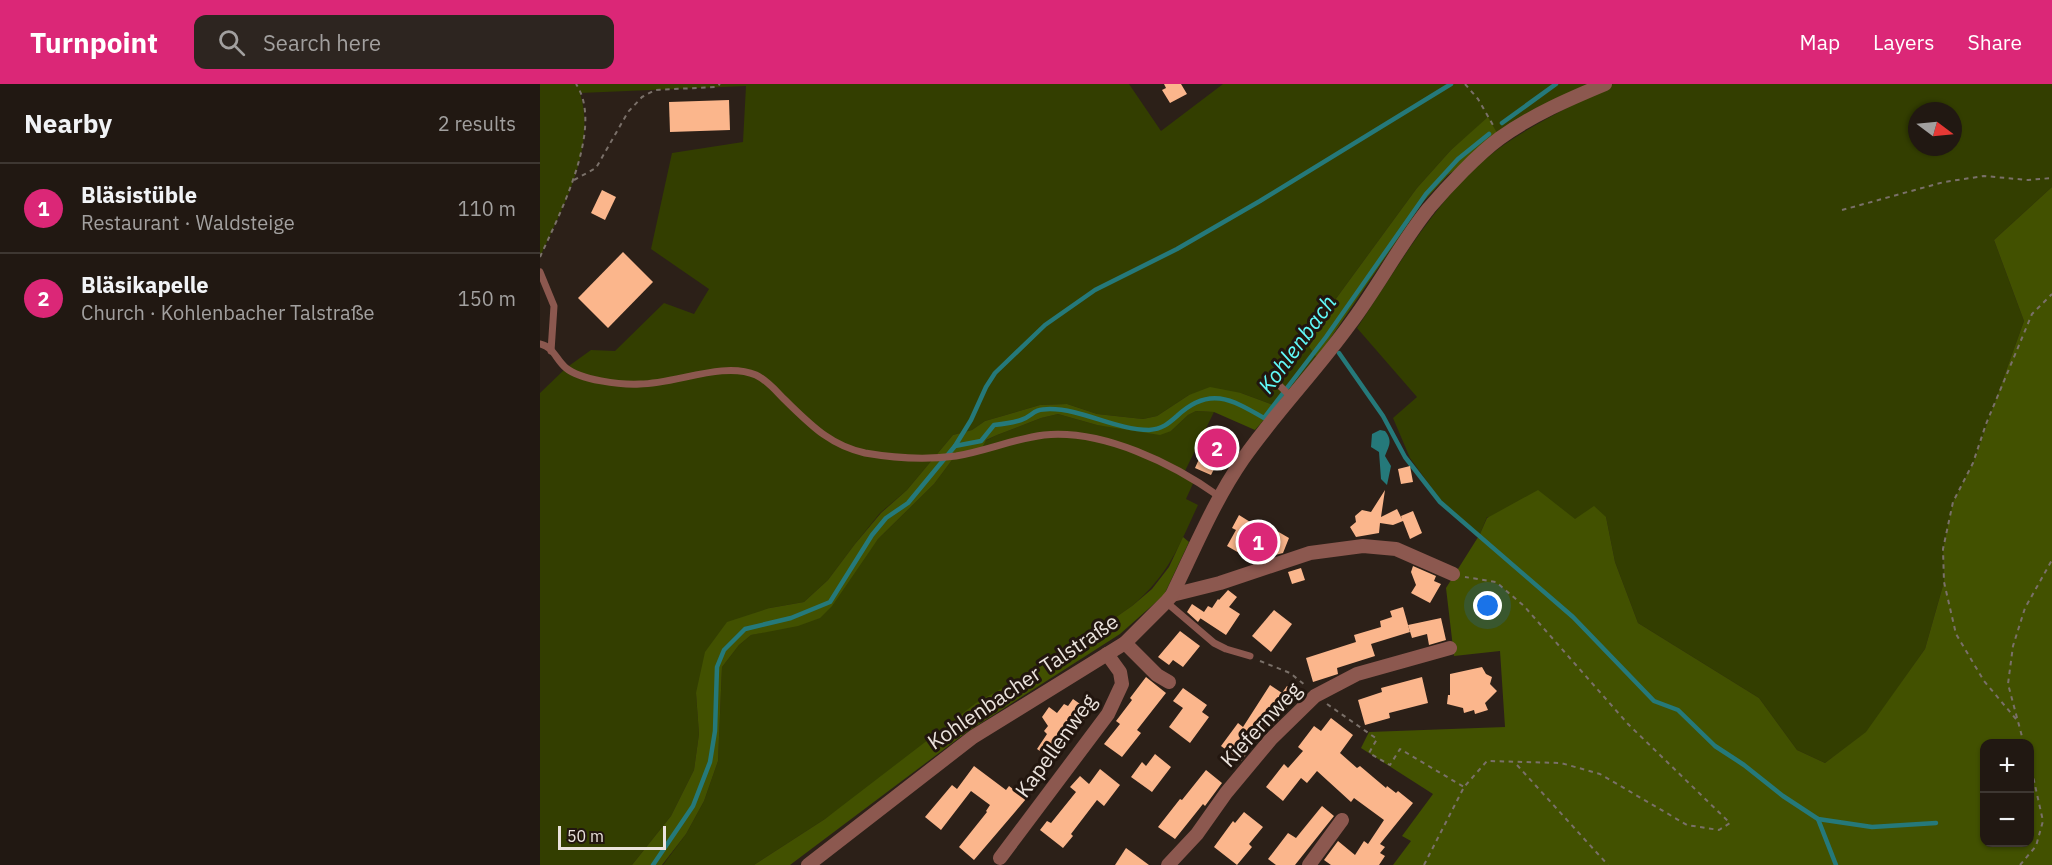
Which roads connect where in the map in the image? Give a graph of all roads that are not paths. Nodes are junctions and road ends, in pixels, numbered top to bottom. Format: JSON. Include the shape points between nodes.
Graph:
{"nodes":[{"id":1,"x":1605,"y":84,"type":"edge"},
{"id":2,"x":540,"y":272,"type":"edge"},
{"id":3,"x":540,"y":344,"type":"edge"},
{"id":4,"x":551,"y":351,"type":"junction"},
{"id":5,"x":1270,"y":376,"type":"dead end"},
{"id":6,"x":1287,"y":392,"type":"junction"},
{"id":7,"x":1220,"y":497,"type":"junction"},
{"id":8,"x":1453,"y":574,"type":"road end"},
{"id":9,"x":1168,"y":599,"type":"junction"},
{"id":10,"x":1125,"y":643,"type":"junction"},
{"id":11,"x":1450,"y":648,"type":"dead end"},
{"id":12,"x":1107,"y":654,"type":"junction"},
{"id":13,"x":1250,"y":656,"type":"road end"},
{"id":14,"x":1168,"y":682,"type":"dead end"},
{"id":15,"x":1342,"y":820,"type":"dead end"},
{"id":16,"x":1000,"y":858,"type":"dead end"},
{"id":17,"x":808,"y":865,"type":"edge"},
{"id":18,"x":1168,"y":865,"type":"edge"},
{"id":19,"x":1309,"y":865,"type":"edge"}],
"edges":[{"from":1,"to":6,"type":"street","name":"Kohlenbacher Talstraße","via":[[1554,106],[1500,138],[1453,182],[1428,209],[1321,362]]},
{"from":2,"to":4,"type":"lane","via":[[555,306]]},
{"from":3,"to":4,"type":"lane"},
{"from":4,"to":7,"type":"lane","via":[[566,368],[585,377],[615,382],[669,382],[739,370],[758,376],[837,445],[891,457],[955,456],[1015,440],[1075,436],[1137,450],[1195,479]]},
{"from":5,"to":6,"type":"lane"},
{"from":6,"to":7,"type":"street","name":"Kohlenbacher Talstraße"},
{"from":7,"to":9,"type":"street","name":"Kohlenbacher Talstraße"},
{"from":8,"to":9,"type":"street","via":[[1396,549],[1363,546],[1310,553]]},
{"from":9,"to":10,"type":"street","name":"Kohlenbacher Talstraße"},
{"from":9,"to":13,"type":"lane","via":[[1214,643]]},
{"from":10,"to":12,"type":"street","name":"Kohlenbacher Talstraße"},
{"from":10,"to":14,"type":"street"},
{"from":11,"to":18,"type":"street","name":"Kiefernweg","via":[[1357,674],[1315,696],[1271,739]]},
{"from":12,"to":16,"type":"street","name":"Kapellenweg","via":[[1120,672],[1122,684],[1108,714]]},
{"from":12,"to":17,"type":"street","name":"Kohlenbacher Talstraße","via":[[973,737]]},
{"from":15,"to":19,"type":"street"}]}
